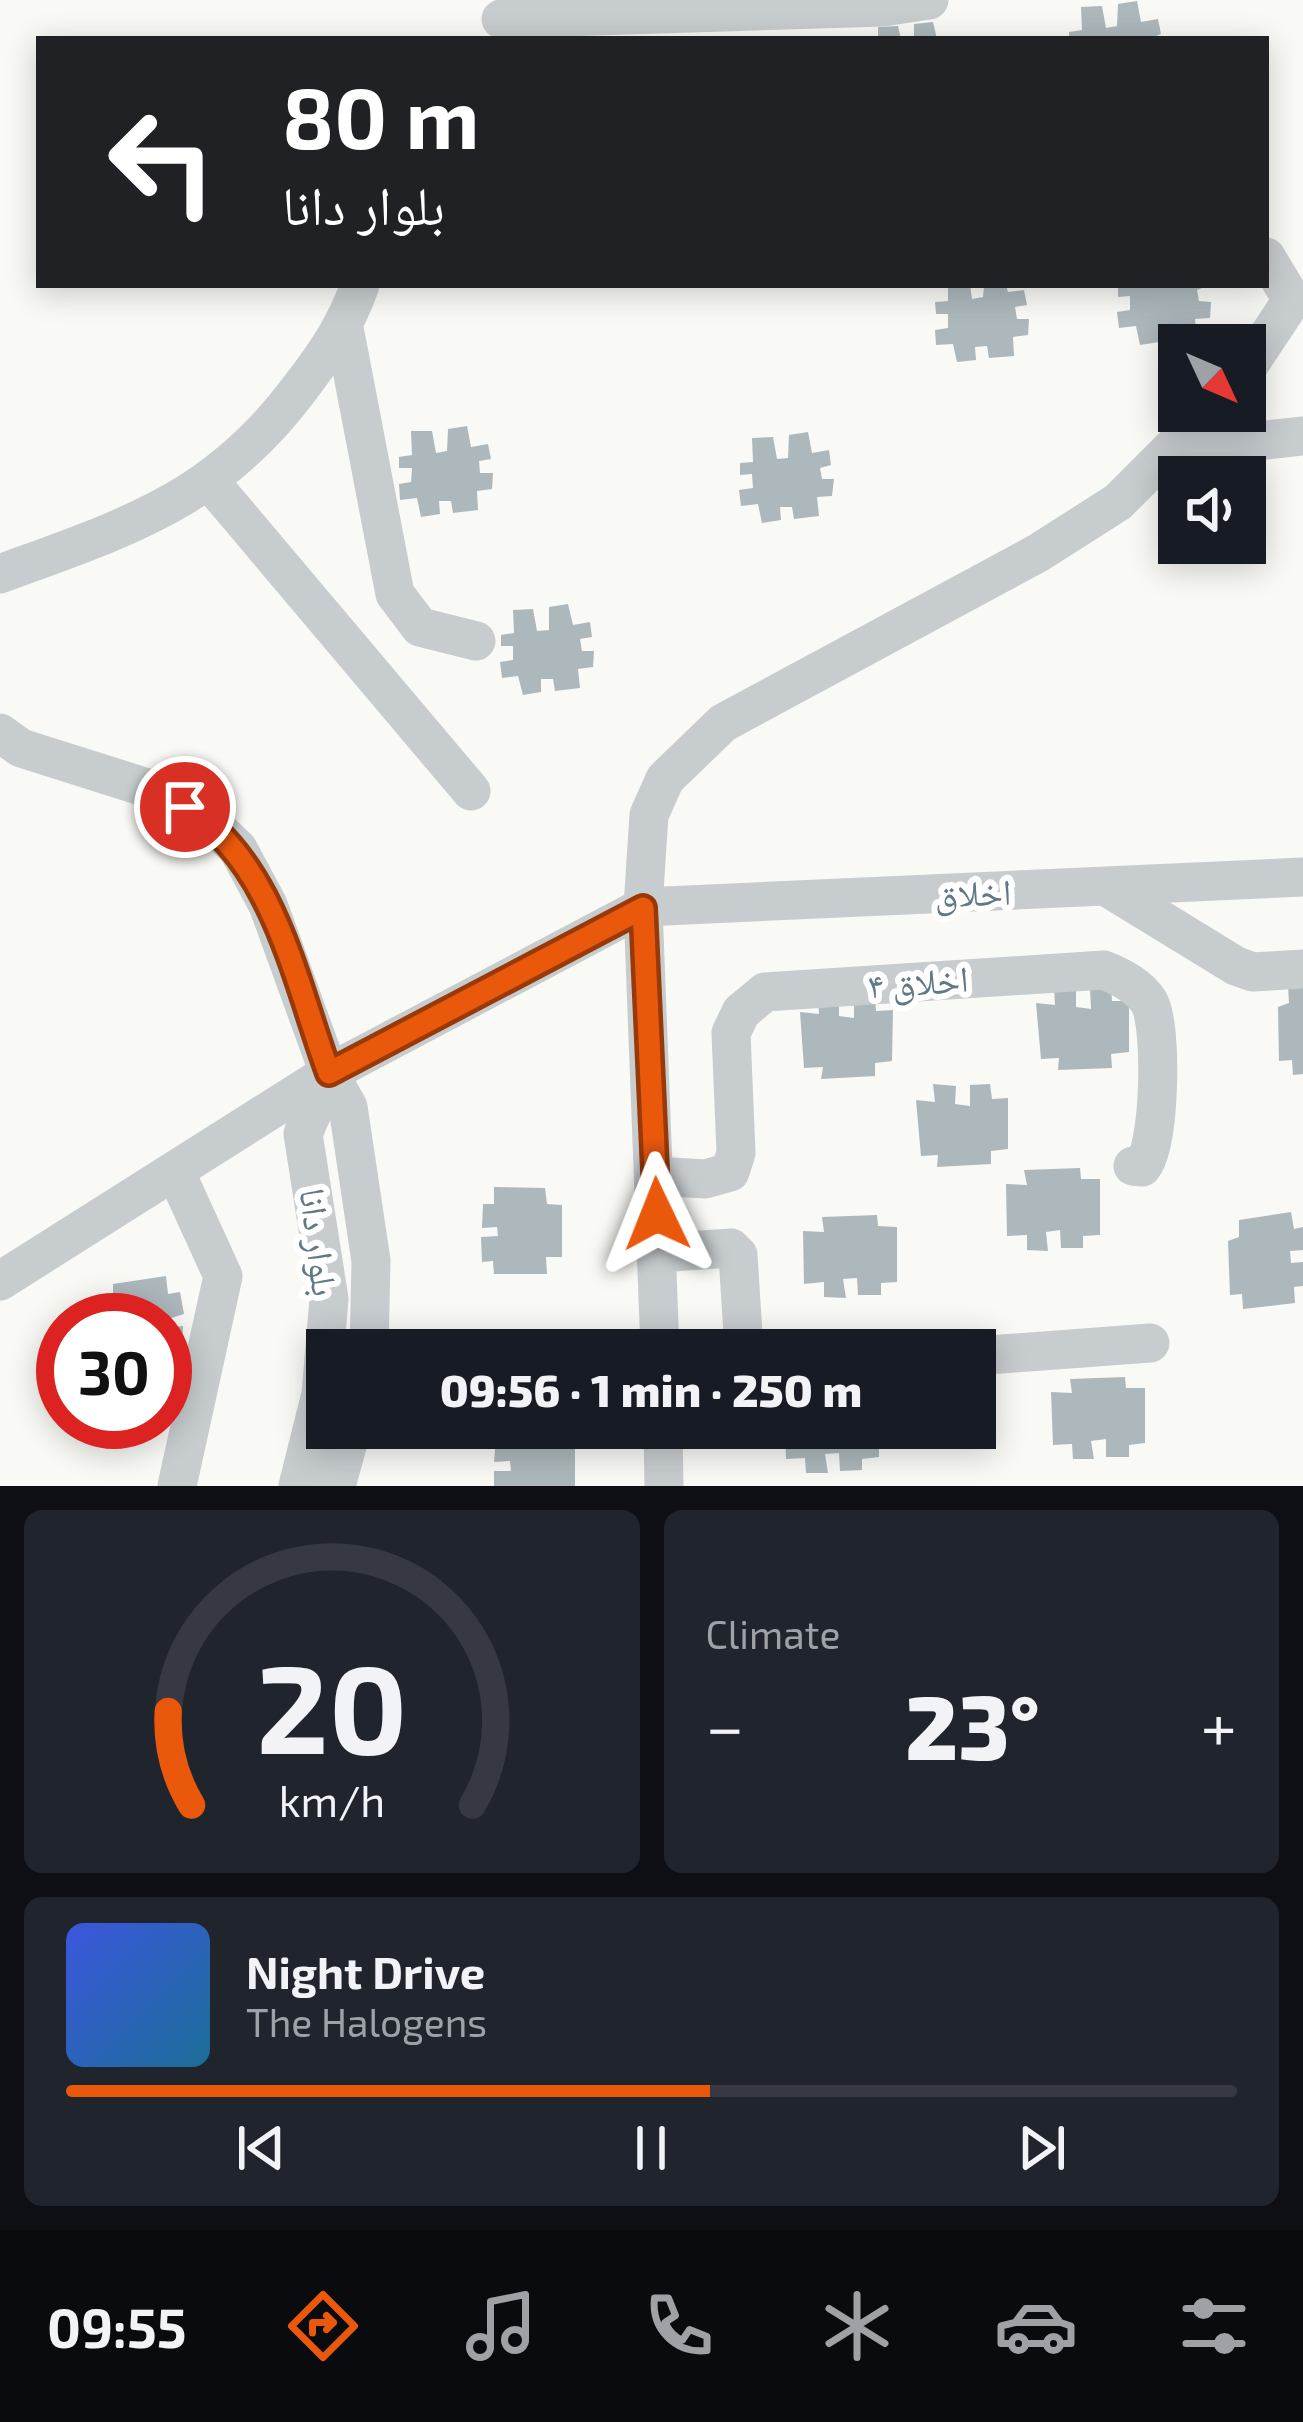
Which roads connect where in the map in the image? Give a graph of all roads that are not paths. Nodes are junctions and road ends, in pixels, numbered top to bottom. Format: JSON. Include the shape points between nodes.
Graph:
{"nodes":[{"id":1,"x":929,"y":0,"type":"edge"},
{"id":2,"x":503,"y":19,"type":"edge"},
{"id":3,"x":1269,"y":259,"type":"edge"},
{"id":4,"x":359,"y":288,"type":"edge"},
{"id":5,"x":344,"y":328,"type":"junction"},
{"id":6,"x":1266,"y":339,"type":"edge"},
{"id":7,"x":1190,"y":432,"type":"edge"},
{"id":8,"x":1303,"y":436,"type":"edge"},
{"id":9,"x":1174,"y":450,"type":"junction"},
{"id":10,"x":211,"y":483,"type":"junction"},
{"id":11,"x":0,"y":574,"type":"edge"},
{"id":12,"x":476,"y":641,"type":"dead end"},
{"id":13,"x":0,"y":733,"type":"edge"},
{"id":14,"x":471,"y":791,"type":"dead end"},
{"id":15,"x":1303,"y":878,"type":"edge"},
{"id":16,"x":1107,"y":887,"type":"junction"},
{"id":17,"x":643,"y":908,"type":"junction"},
{"id":18,"x":1303,"y":969,"type":"edge"},
{"id":19,"x":329,"y":1073,"type":"junction"},
{"id":20,"x":1132,"y":1166,"type":"dead end"},
{"id":21,"x":175,"y":1171,"type":"junction"},
{"id":22,"x":656,"y":1176,"type":"junction"},
{"id":23,"x":658,"y":1253,"type":"junction"},
{"id":24,"x":0,"y":1281,"type":"edge"},
{"id":25,"x":369,"y":1329,"type":"edge"},
{"id":26,"x":660,"y":1329,"type":"edge"},
{"id":27,"x":743,"y":1329,"type":"edge"},
{"id":28,"x":1150,"y":1343,"type":"dead end"},
{"id":29,"x":996,"y":1354,"type":"edge"},
{"id":30,"x":346,"y":1449,"type":"edge"},
{"id":31,"x":663,"y":1449,"type":"edge"},
{"id":32,"x":177,"y":1486,"type":"edge"},
{"id":33,"x":298,"y":1486,"type":"edge"},
{"id":34,"x":336,"y":1486,"type":"edge"},
{"id":35,"x":664,"y":1486,"type":"edge"}],
"edges":[{"from":1,"to":2,"type":"street"},
{"from":3,"to":6,"type":"street","via":[[1292,300]]},
{"from":4,"to":5,"type":"street"},
{"from":5,"to":10,"type":"street","via":[[274,424]]},
{"from":5,"to":12,"type":"street","via":[[395,594],[420,627]]},
{"from":7,"to":9,"type":"street"},
{"from":8,"to":9,"type":"street"},
{"from":9,"to":17,"type":"street","via":[[1118,502],[1038,553],[723,723],[686,753],[649,814]]},
{"from":10,"to":11,"type":"street","via":[[144,521]]},
{"from":10,"to":14,"type":"street"},
{"from":13,"to":19,"type":"street","via":[[21,748],[160,792],[238,849],[268,905]]},
{"from":15,"to":16,"type":"street","name":"اخلاق"},
{"from":16,"to":17,"type":"street","name":"اخلاق"},
{"from":16,"to":18,"type":"street","via":[[1236,966]]},
{"from":17,"to":19,"type":"street"},
{"from":17,"to":22,"type":"street"},
{"from":19,"to":21,"type":"street"},
{"from":19,"to":25,"type":"street","name":"بلوار دانا","via":[[348,1107],[371,1261]]},
{"from":19,"to":33,"type":"street","name":"بلوار دانا","via":[[303,1134],[329,1299],[321,1394]]},
{"from":20,"to":22,"type":"street","name":"اخلاق ۴","via":[[1142,1167],[1153,1150],[1157,1043],[1150,1004],[1104,970],[765,992],[731,1033],[730,1172]]},
{"from":21,"to":24,"type":"street"},
{"from":21,"to":32,"type":"street","via":[[223,1276]]},
{"from":22,"to":23,"type":"street"},
{"from":23,"to":26,"type":"street"},
{"from":23,"to":27,"type":"street","via":[[731,1248]]},
{"from":28,"to":29,"type":"street"},
{"from":30,"to":34,"type":"street"},
{"from":31,"to":35,"type":"street"}]}
